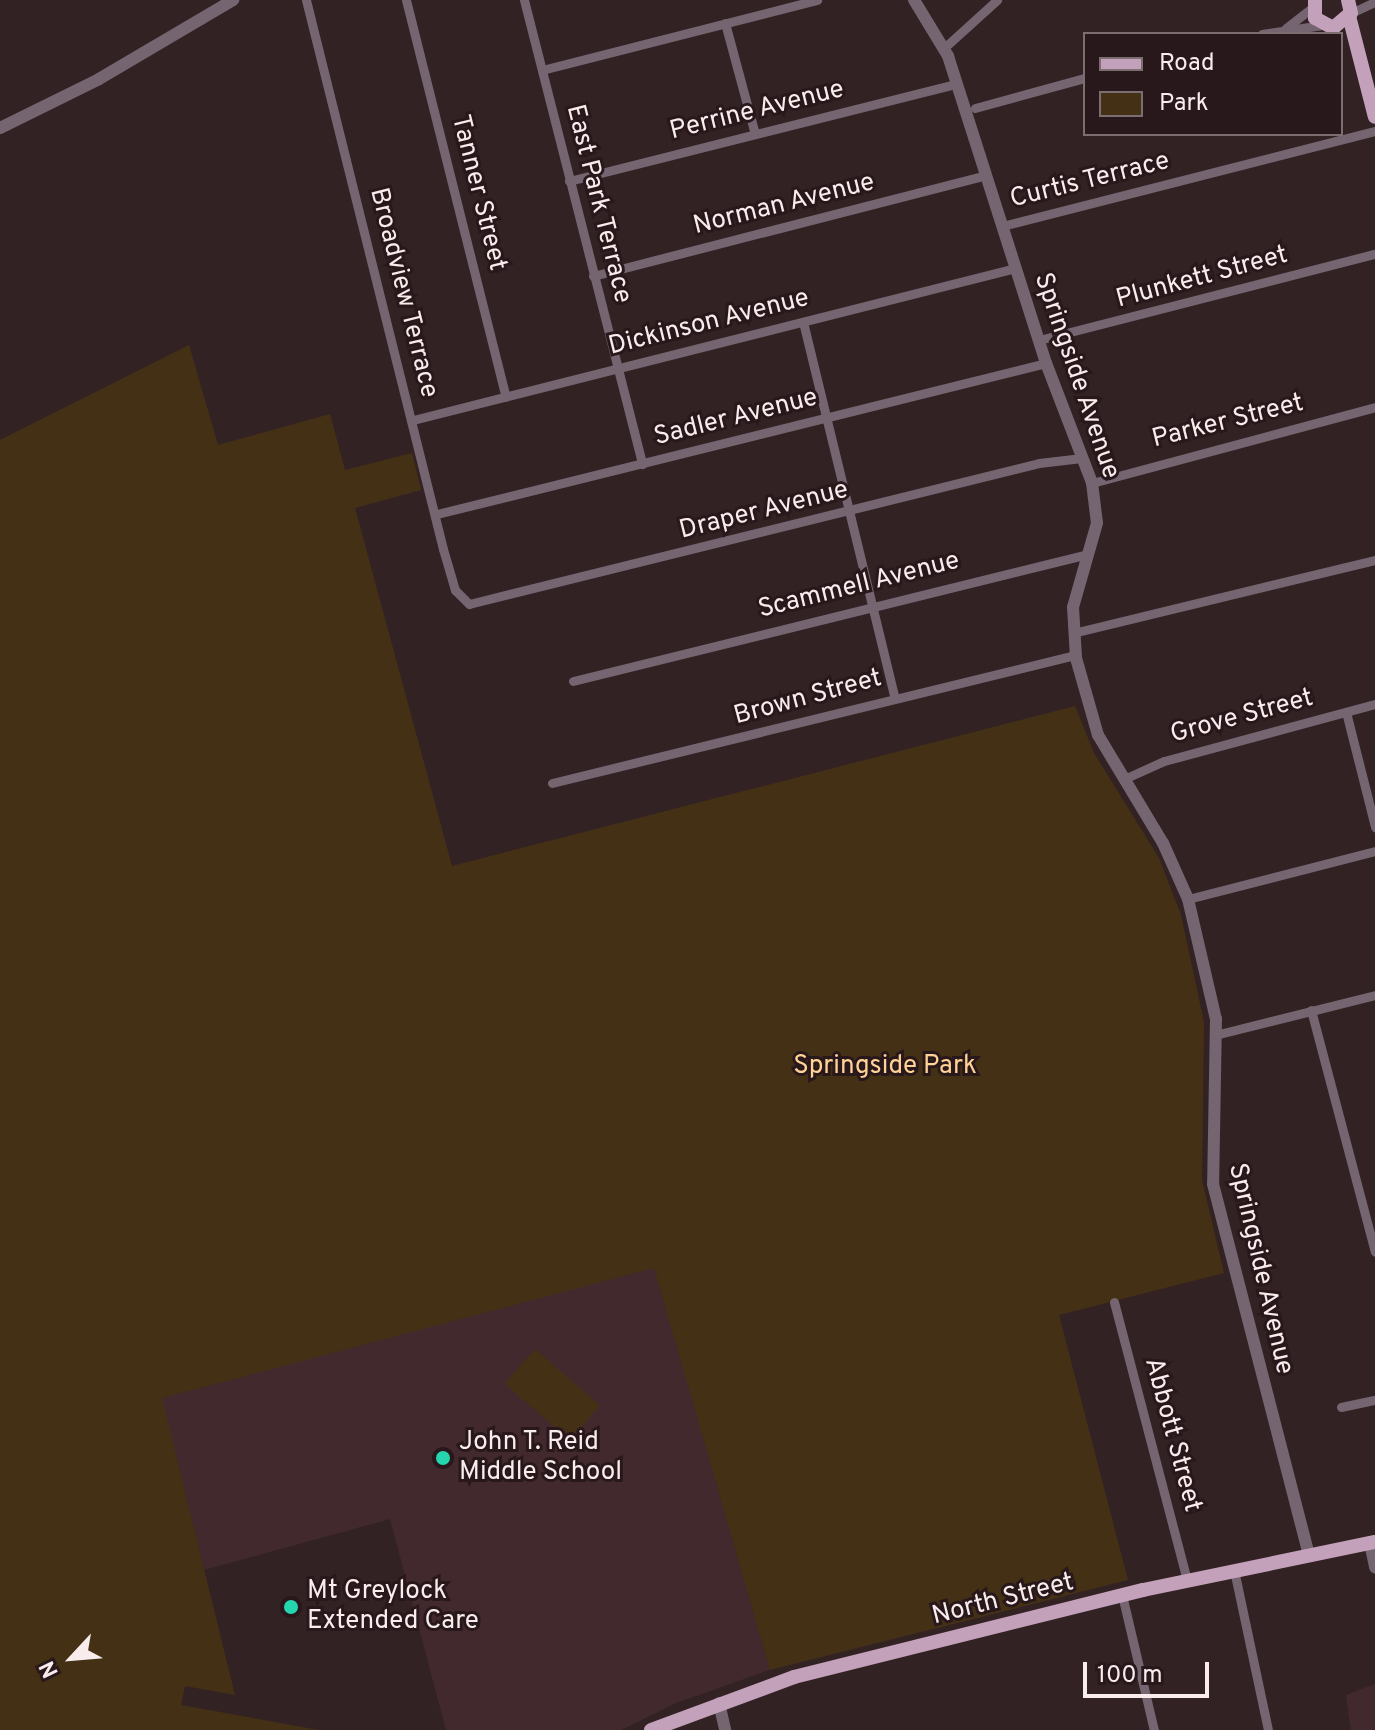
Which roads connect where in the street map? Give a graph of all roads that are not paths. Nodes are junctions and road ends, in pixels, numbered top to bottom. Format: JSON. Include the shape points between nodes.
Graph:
{"nodes":[{"id":1,"x":233,"y":0,"type":"edge"},
{"id":2,"x":306,"y":0,"type":"edge"},
{"id":3,"x":406,"y":0,"type":"edge"},
{"id":4,"x":524,"y":0,"type":"edge"},
{"id":5,"x":817,"y":0,"type":"edge"},
{"id":6,"x":914,"y":0,"type":"edge"},
{"id":7,"x":997,"y":0,"type":"edge"},
{"id":8,"x":1370,"y":1,"type":"edge"},
{"id":9,"x":1313,"y":3,"type":"edge"},
{"id":10,"x":1349,"y":10,"type":"edge"},
{"id":11,"x":725,"y":23,"type":"junction"},
{"id":12,"x":1283,"y":30,"type":"junction"},
{"id":13,"x":1334,"y":30,"type":"edge"},
{"id":14,"x":1272,"y":32,"type":"edge"},
{"id":15,"x":1343,"y":41,"type":"edge"},
{"id":16,"x":944,"y":48,"type":"junction"},
{"id":17,"x":1362,"y":64,"type":"junction"},
{"id":18,"x":542,"y":70,"type":"junction"},
{"id":19,"x":1083,"y":79,"type":"edge"},
{"id":20,"x":956,"y":84,"type":"junction"},
{"id":21,"x":1373,"y":101,"type":"edge"},
{"id":22,"x":975,"y":108,"type":"dead end"},
{"id":23,"x":1375,"y":117,"type":"edge"},
{"id":24,"x":0,"y":128,"type":"edge"},
{"id":25,"x":1375,"y":131,"type":"edge"},
{"id":26,"x":755,"y":134,"type":"junction"},
{"id":27,"x":985,"y":175,"type":"junction"},
{"id":28,"x":569,"y":181,"type":"junction"},
{"id":29,"x":1002,"y":226,"type":"junction"},
{"id":30,"x":1375,"y":254,"type":"edge"},
{"id":31,"x":1016,"y":268,"type":"junction"},
{"id":32,"x":593,"y":276,"type":"junction"},
{"id":33,"x":803,"y":322,"type":"junction"},
{"id":34,"x":1039,"y":340,"type":"junction"},
{"id":35,"x":1046,"y":363,"type":"junction"},
{"id":36,"x":617,"y":368,"type":"junction"},
{"id":37,"x":506,"y":397,"type":"junction"},
{"id":38,"x":1375,"y":407,"type":"edge"},
{"id":39,"x":824,"y":418,"type":"junction"},
{"id":40,"x":413,"y":420,"type":"junction"},
{"id":41,"x":1082,"y":458,"type":"junction"},
{"id":42,"x":642,"y":464,"type":"junction"},
{"id":43,"x":1092,"y":483,"type":"junction"},
{"id":44,"x":848,"y":512,"type":"junction"},
{"id":45,"x":437,"y":514,"type":"junction"},
{"id":46,"x":1088,"y":554,"type":"junction"},
{"id":47,"x":1375,"y":560,"type":"edge"},
{"id":48,"x":459,"y":595,"type":"joint"},
{"id":49,"x":873,"y":605,"type":"junction"},
{"id":50,"x":1073,"y":633,"type":"junction"},
{"id":51,"x":1075,"y":655,"type":"junction"},
{"id":52,"x":573,"y":681,"type":"dead end"},
{"id":53,"x":895,"y":698,"type":"junction"},
{"id":54,"x":1375,"y":704,"type":"edge"},
{"id":55,"x":1346,"y":712,"type":"junction"},
{"id":56,"x":1124,"y":779,"type":"junction"},
{"id":57,"x":552,"y":783,"type":"dead end"},
{"id":58,"x":1375,"y":827,"type":"edge"},
{"id":59,"x":1375,"y":851,"type":"edge"},
{"id":60,"x":1188,"y":899,"type":"junction"},
{"id":61,"x":1375,"y":995,"type":"edge"},
{"id":62,"x":1311,"y":1010,"type":"junction"},
{"id":63,"x":1215,"y":1035,"type":"junction"},
{"id":64,"x":1375,"y":1252,"type":"edge"},
{"id":65,"x":1114,"y":1302,"type":"dead end"},
{"id":66,"x":1375,"y":1400,"type":"edge"},
{"id":67,"x":1341,"y":1407,"type":"dead end"},
{"id":68,"x":1372,"y":1543,"type":"edge"},
{"id":69,"x":1309,"y":1556,"type":"junction"},
{"id":70,"x":1375,"y":1567,"type":"edge"},
{"id":71,"x":1234,"y":1570,"type":"junction"},
{"id":72,"x":1187,"y":1580,"type":"junction"},
{"id":73,"x":1122,"y":1595,"type":"junction"},
{"id":74,"x":719,"y":1703,"type":"junction"},
{"id":75,"x":651,"y":1730,"type":"edge"},
{"id":76,"x":725,"y":1730,"type":"edge"},
{"id":77,"x":1153,"y":1730,"type":"edge"},
{"id":78,"x":1268,"y":1730,"type":"edge"}],
"edges":[{"from":1,"to":24,"type":"street","via":[[99,79]]},
{"from":2,"to":40,"type":"street","name":"Broadview Terrace"},
{"from":3,"to":37,"type":"street","name":"Tanner Street"},
{"from":4,"to":18,"type":"street","name":"East Park Terrace"},
{"from":5,"to":11,"type":"street"},
{"from":6,"to":16,"type":"street","name":"Springside Avenue"},
{"from":7,"to":16,"type":"street"},
{"from":8,"to":10,"type":"street"},
{"from":9,"to":12,"type":"street"},
{"from":9,"to":13,"type":"main road"},
{"from":10,"to":13,"type":"main road"},
{"from":10,"to":17,"type":"main road"},
{"from":11,"to":18,"type":"street"},
{"from":11,"to":26,"type":"street"},
{"from":12,"to":13,"type":"street"},
{"from":12,"to":14,"type":"street"},
{"from":15,"to":17,"type":"main road"},
{"from":16,"to":20,"type":"street","name":"Springside Avenue"},
{"from":17,"to":21,"type":"main road"},
{"from":18,"to":28,"type":"street","name":"East Park Terrace"},
{"from":19,"to":22,"type":"street"},
{"from":20,"to":26,"type":"street","name":"Perrine Avenue"},
{"from":20,"to":27,"type":"street","name":"Springside Avenue"},
{"from":21,"to":23,"type":"main road"},
{"from":25,"to":29,"type":"street","name":"Curtis Terrace"},
{"from":26,"to":28,"type":"street","name":"Perrine Avenue"},
{"from":27,"to":29,"type":"street","name":"Springside Avenue"},
{"from":27,"to":32,"type":"street","name":"Norman Avenue"},
{"from":28,"to":32,"type":"street","name":"East Park Terrace"},
{"from":29,"to":31,"type":"street","name":"Springside Avenue"},
{"from":30,"to":34,"type":"street","name":"Plunkett Street"},
{"from":31,"to":33,"type":"street","name":"Dickinson Avenue"},
{"from":31,"to":34,"type":"street","name":"Springside Avenue"},
{"from":32,"to":36,"type":"street","name":"East Park Terrace"},
{"from":33,"to":36,"type":"street","name":"Dickinson Avenue"},
{"from":33,"to":39,"type":"street"},
{"from":34,"to":35,"type":"street","name":"Springside Avenue"},
{"from":35,"to":39,"type":"street","name":"Sadler Avenue"},
{"from":35,"to":41,"type":"street","name":"Springside Avenue"},
{"from":36,"to":37,"type":"street","name":"Dickinson Avenue"},
{"from":36,"to":42,"type":"street","name":"East Park Terrace"},
{"from":37,"to":40,"type":"street","name":"Dickinson Avenue"},
{"from":38,"to":43,"type":"street","name":"Parker Street"},
{"from":39,"to":42,"type":"street","name":"Sadler Avenue"},
{"from":39,"to":44,"type":"street"},
{"from":40,"to":45,"type":"street","name":"Broadview Terrace"},
{"from":41,"to":43,"type":"street","name":"Springside Avenue"},
{"from":41,"to":44,"type":"street","name":"Draper Avenue","via":[[1039,463]]},
{"from":42,"to":45,"type":"street","name":"Sadler Avenue"},
{"from":43,"to":46,"type":"street","name":"Springside Avenue","via":[[1097,523]]},
{"from":44,"to":48,"type":"street","name":"Draper Avenue","via":[[478,606]]},
{"from":44,"to":49,"type":"street"},
{"from":45,"to":48,"type":"street","name":"Broadview Terrace"},
{"from":46,"to":49,"type":"street","name":"Scammell Avenue"},
{"from":46,"to":50,"type":"street","name":"Springside Avenue","via":[[1077,581]]},
{"from":47,"to":50,"type":"street"},
{"from":49,"to":52,"type":"street","name":"Scammell Avenue"},
{"from":49,"to":53,"type":"street"},
{"from":50,"to":51,"type":"street","name":"Springside Avenue"},
{"from":51,"to":53,"type":"street","name":"Brown Street"},
{"from":51,"to":56,"type":"street","name":"Springside Avenue","via":[[1098,735]]},
{"from":53,"to":57,"type":"street","name":"Brown Street"},
{"from":54,"to":55,"type":"street","name":"Grove Street"},
{"from":55,"to":56,"type":"street","name":"Grove Street","via":[[1164,761]]},
{"from":55,"to":58,"type":"street"},
{"from":56,"to":60,"type":"street","name":"Springside Avenue","via":[[1163,843]]},
{"from":59,"to":60,"type":"street"},
{"from":60,"to":63,"type":"street","name":"Springside Avenue"},
{"from":61,"to":62,"type":"street"},
{"from":62,"to":63,"type":"street"},
{"from":62,"to":64,"type":"street"},
{"from":63,"to":69,"type":"street","name":"Springside Avenue","via":[[1213,1184]]},
{"from":65,"to":72,"type":"street","name":"Abbott Street"},
{"from":66,"to":67,"type":"street"},
{"from":68,"to":69,"type":"main road","name":"North Street"},
{"from":68,"to":70,"type":"street"},
{"from":69,"to":71,"type":"main road","name":"North Street"},
{"from":71,"to":72,"type":"main road","name":"North Street"},
{"from":71,"to":78,"type":"street"},
{"from":72,"to":73,"type":"main road","name":"North Street"},
{"from":73,"to":74,"type":"main road","name":"North Street","via":[[794,1677]]},
{"from":73,"to":77,"type":"street"},
{"from":74,"to":75,"type":"main road","name":"North Street"},
{"from":74,"to":76,"type":"street"}]}
